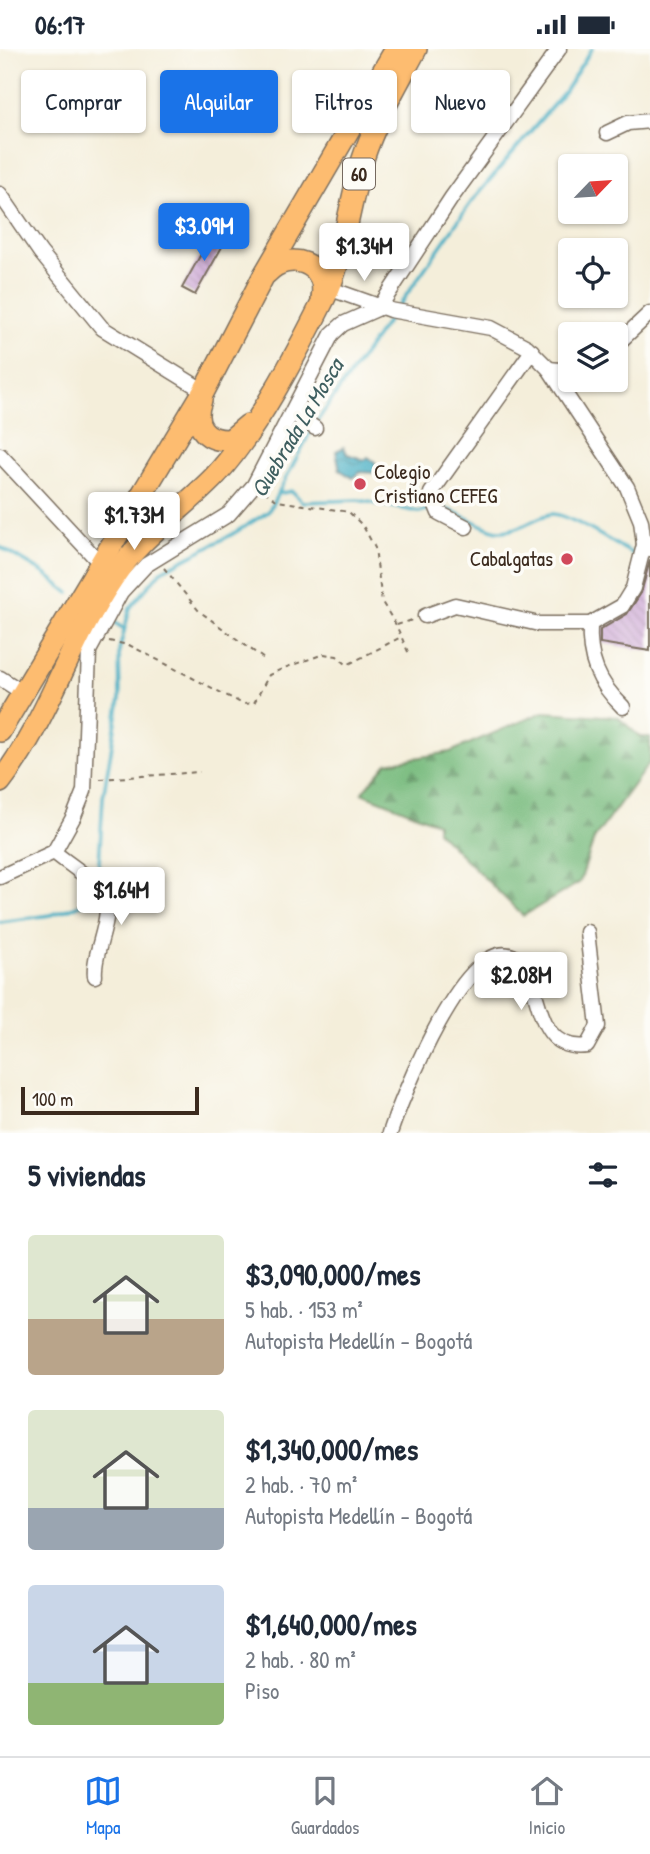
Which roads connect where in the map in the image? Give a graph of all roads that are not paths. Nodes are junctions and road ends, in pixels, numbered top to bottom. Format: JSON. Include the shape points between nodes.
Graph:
{"nodes":[{"id":1,"x":396,"y":49,"type":"edge"},
{"id":2,"x":416,"y":49,"type":"edge"},
{"id":3,"x":559,"y":49,"type":"edge"},
{"id":4,"x":650,"y":121,"type":"edge"},
{"id":5,"x":607,"y":133,"type":"dead end"},
{"id":6,"x":0,"y":194,"type":"edge"},
{"id":7,"x":264,"y":275,"type":"junction"},
{"id":8,"x":324,"y":297,"type":"junction"},
{"id":9,"x":391,"y":311,"type":"junction"},
{"id":10,"x":650,"y":313,"type":"edge"},
{"id":11,"x":628,"y":334,"type":"edge"},
{"id":12,"x":532,"y":351,"type":"junction"},
{"id":13,"x":549,"y":369,"type":"junction"},
{"id":14,"x":558,"y":370,"type":"edge"},
{"id":15,"x":204,"y":391,"type":"junction"},
{"id":16,"x":262,"y":410,"type":"junction"},
{"id":17,"x":296,"y":416,"type":"junction"},
{"id":18,"x":315,"y":428,"type":"dead end"},
{"id":19,"x":0,"y":455,"type":"edge"},
{"id":20,"x":466,"y":527,"type":"dead end"},
{"id":21,"x":644,"y":552,"type":"edge"},
{"id":22,"x":101,"y":564,"type":"junction"},
{"id":23,"x":425,"y":616,"type":"road end"},
{"id":24,"x":590,"y":624,"type":"junction"},
{"id":25,"x":0,"y":678,"type":"edge"},
{"id":26,"x":22,"y":692,"type":"junction"},
{"id":27,"x":623,"y":707,"type":"dead end"},
{"id":28,"x":0,"y":731,"type":"edge"},
{"id":29,"x":0,"y":782,"type":"edge"},
{"id":30,"x":54,"y":852,"type":"junction"},
{"id":31,"x":0,"y":877,"type":"edge"},
{"id":32,"x":587,"y":932,"type":"dead end"},
{"id":33,"x":96,"y":976,"type":"dead end"},
{"id":34,"x":390,"y":1133,"type":"edge"}],
"edges":[{"from":1,"to":7,"type":"highway","number":"60"},
{"from":2,"to":8,"type":"highway","number":"60","via":[[372,133]]},
{"from":3,"to":9,"type":"street","via":[[452,197]]},
{"from":4,"to":5,"type":"street","via":[[628,123]]},
{"from":6,"to":15,"type":"street","via":[[40,253],[102,328]]},
{"from":7,"to":8,"type":"highway","via":[[280,262],[305,262],[316,269]]},
{"from":7,"to":15,"type":"highway","number":"60"},
{"from":8,"to":9,"type":"street"},
{"from":8,"to":16,"type":"highway","number":"60"},
{"from":9,"to":12,"type":"street","via":[[491,328]]},
{"from":9,"to":17,"type":"street","via":[[343,324],[332,334]]},
{"from":10,"to":11,"type":"street"},
{"from":12,"to":13,"type":"street"},
{"from":12,"to":20,"type":"street","via":[[431,493],[439,513]]},
{"from":13,"to":14,"type":"street"},
{"from":13,"to":21,"type":"street","via":[[632,496],[641,521]]},
{"from":15,"to":16,"type":"highway","via":[[197,416],[200,426],[218,440],[237,436]]},
{"from":15,"to":22,"type":"highway","number":"60"},
{"from":16,"to":29,"type":"highway","number":"60","via":[[214,476],[141,542],[114,576],[79,634],[28,739]]},
{"from":17,"to":18,"type":"street"},
{"from":17,"to":30,"type":"street","via":[[241,502],[137,572],[94,636],[89,651],[84,791]]},
{"from":19,"to":22,"type":"street"},
{"from":21,"to":24,"type":"street","via":[[622,606]]},
{"from":22,"to":26,"type":"highway","number":"60"},
{"from":23,"to":24,"type":"street","via":[[455,605],[559,626]]},
{"from":24,"to":27,"type":"street","via":[[591,661],[601,682]]},
{"from":25,"to":26,"type":"street"},
{"from":26,"to":28,"type":"highway","number":"60"},
{"from":30,"to":31,"type":"street"},
{"from":30,"to":33,"type":"street","via":[[100,890],[107,910]]},
{"from":32,"to":34,"type":"street","via":[[598,1026],[587,1045],[575,1047],[560,1040],[540,1018],[527,971],[518,959],[509,955],[488,961],[431,1030]]}]}
